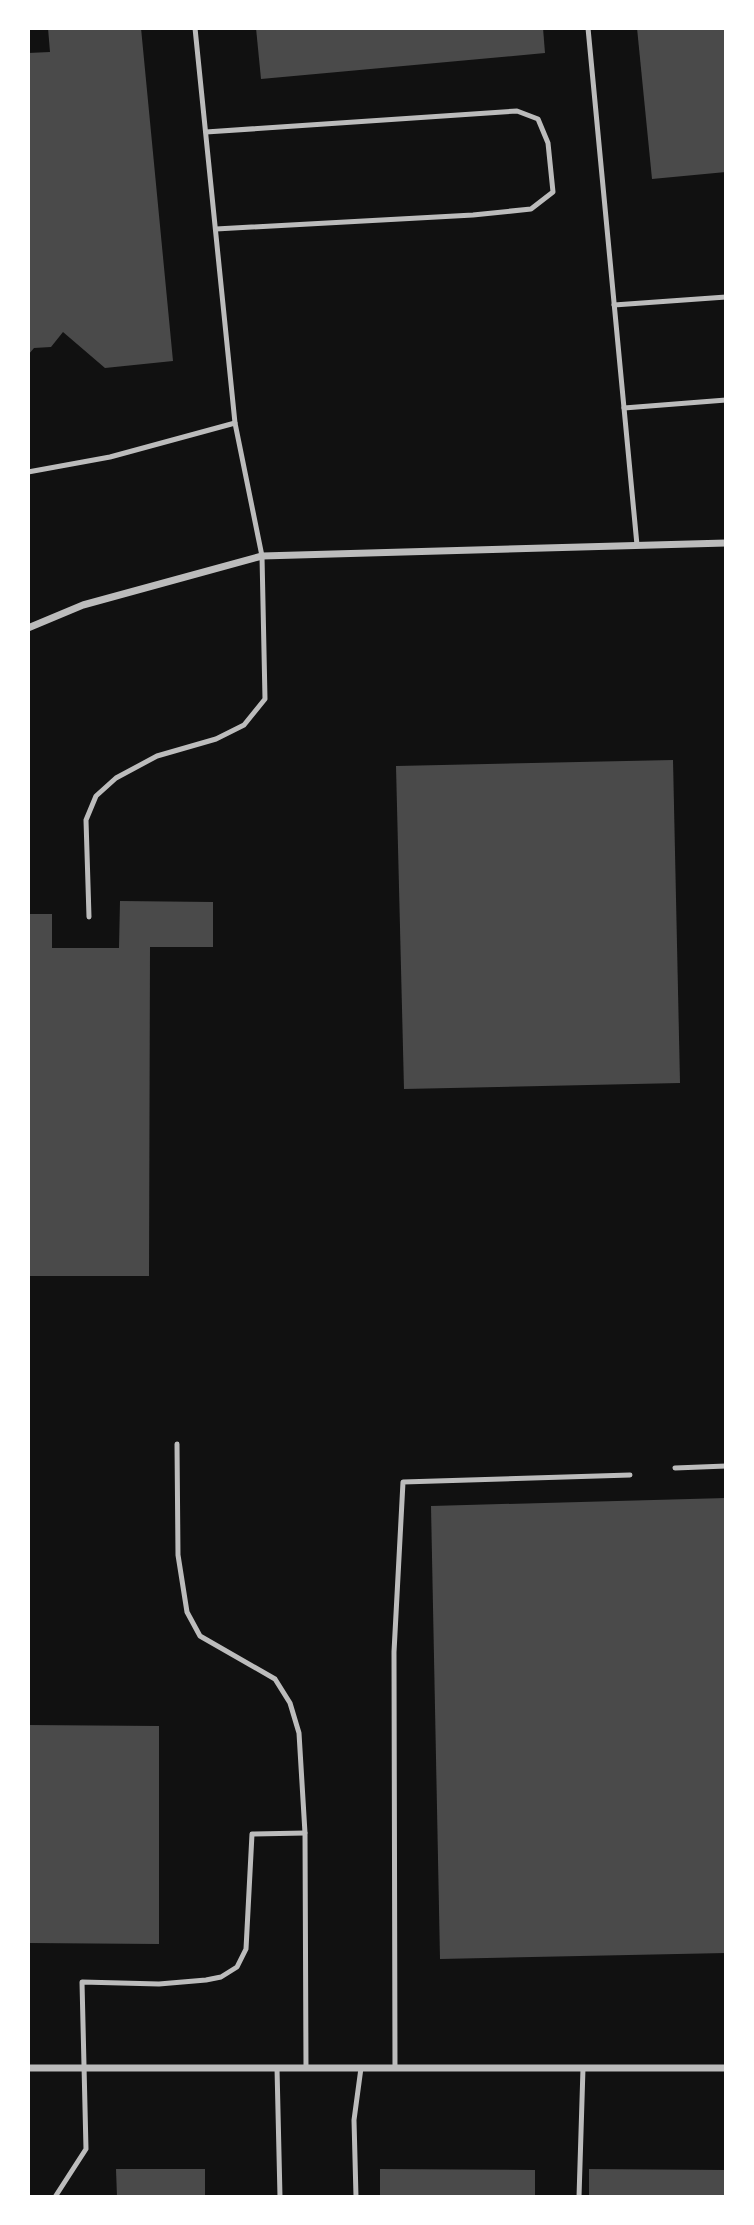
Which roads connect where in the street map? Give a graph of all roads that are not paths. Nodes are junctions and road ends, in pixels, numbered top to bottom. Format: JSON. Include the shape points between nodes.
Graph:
{"nodes":[{"id":1,"x":195,"y":28,"type":"edge"},
{"id":2,"x":588,"y":28,"type":"edge"},
{"id":3,"x":206,"y":132,"type":"junction"},
{"id":4,"x":216,"y":229,"type":"junction"},
{"id":5,"x":726,"y":297,"type":"edge"},
{"id":6,"x":614,"y":305,"type":"junction"},
{"id":7,"x":726,"y":400,"type":"edge"},
{"id":8,"x":624,"y":408,"type":"junction"},
{"id":9,"x":235,"y":424,"type":"junction"},
{"id":10,"x":28,"y":472,"type":"edge"},
{"id":11,"x":726,"y":543,"type":"edge"},
{"id":12,"x":637,"y":545,"type":"junction"},
{"id":13,"x":262,"y":556,"type":"junction"},
{"id":14,"x":28,"y":628,"type":"edge"},
{"id":15,"x":89,"y":917,"type":"dead end"},
{"id":16,"x":177,"y":1444,"type":"dead end"},
{"id":17,"x":726,"y":1466,"type":"edge"},
{"id":18,"x":675,"y":1468,"type":"dead end"},
{"id":19,"x":630,"y":1475,"type":"dead end"},
{"id":20,"x":305,"y":1833,"type":"junction"},
{"id":21,"x":28,"y":2068,"type":"edge"},
{"id":22,"x":85,"y":2068,"type":"junction"},
{"id":23,"x":277,"y":2068,"type":"junction"},
{"id":24,"x":306,"y":2068,"type":"junction"},
{"id":25,"x":361,"y":2068,"type":"junction"},
{"id":26,"x":395,"y":2068,"type":"junction"},
{"id":27,"x":583,"y":2068,"type":"junction"},
{"id":28,"x":726,"y":2068,"type":"edge"},
{"id":29,"x":55,"y":2197,"type":"edge"},
{"id":30,"x":280,"y":2197,"type":"edge"},
{"id":31,"x":356,"y":2197,"type":"edge"},
{"id":32,"x":579,"y":2197,"type":"edge"}],
"edges":[{"from":1,"to":3,"type":"lane"},
{"from":2,"to":6,"type":"lane"},
{"from":3,"to":4,"type":"lane"},
{"from":3,"to":4,"type":"lane","via":[[517,111],[538,119],[548,143],[553,192],[531,209]]},
{"from":4,"to":9,"type":"lane"},
{"from":5,"to":6,"type":"lane"},
{"from":6,"to":8,"type":"lane"},
{"from":7,"to":8,"type":"lane"},
{"from":8,"to":12,"type":"lane"},
{"from":9,"to":10,"type":"lane","via":[[110,457]]},
{"from":9,"to":13,"type":"lane"},
{"from":11,"to":12,"type":"street"},
{"from":12,"to":13,"type":"street"},
{"from":13,"to":14,"type":"street","via":[[83,605]]},
{"from":13,"to":15,"type":"lane","via":[[265,699],[244,725],[216,739],[156,756],[116,778],[96,796],[86,820]]},
{"from":16,"to":20,"type":"lane","via":[[178,1555],[187,1612],[200,1636],[275,1679],[290,1703],[299,1733]]},
{"from":17,"to":18,"type":"lane"},
{"from":19,"to":26,"type":"lane","via":[[403,1482],[394,1652]]},
{"from":20,"to":22,"type":"lane","via":[[252,1834],[246,1949],[237,1966],[221,1977],[159,1984],[82,1982]]},
{"from":20,"to":24,"type":"lane"},
{"from":21,"to":22,"type":"street"},
{"from":22,"to":23,"type":"street"},
{"from":22,"to":29,"type":"lane","via":[[86,2149]]},
{"from":23,"to":24,"type":"street"},
{"from":23,"to":30,"type":"lane"},
{"from":24,"to":25,"type":"street"},
{"from":25,"to":26,"type":"street"},
{"from":25,"to":31,"type":"lane","via":[[355,2120]]},
{"from":26,"to":27,"type":"street"},
{"from":27,"to":28,"type":"street"},
{"from":27,"to":32,"type":"lane"}]}
